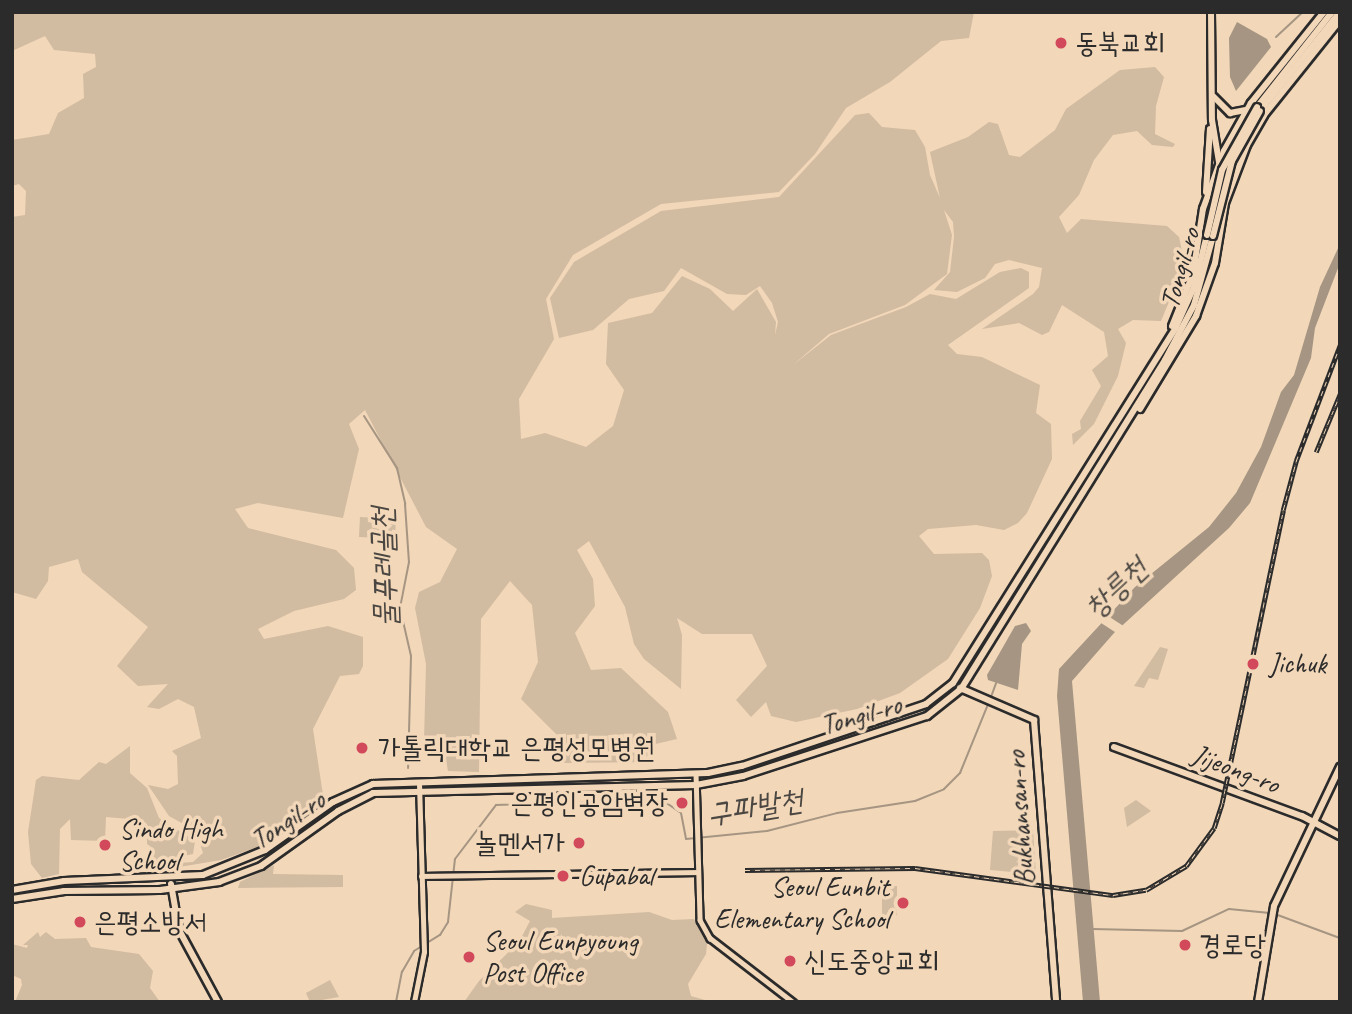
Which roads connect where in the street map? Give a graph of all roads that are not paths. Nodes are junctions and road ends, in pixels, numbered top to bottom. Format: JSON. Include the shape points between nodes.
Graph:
{"nodes":[{"id":1,"x":1211,"y":12,"type":"edge"},
{"id":2,"x":1324,"y":12,"type":"edge"},
{"id":3,"x":1332,"y":12,"type":"edge"},
{"id":4,"x":1340,"y":12,"type":"edge"},
{"id":5,"x":1340,"y":20,"type":"edge"},
{"id":6,"x":1213,"y":95,"type":"junction"},
{"id":7,"x":1258,"y":109,"type":"junction"},
{"id":8,"x":1246,"y":110,"type":"junction"},
{"id":9,"x":1212,"y":120,"type":"junction"},
{"id":10,"x":1219,"y":162,"type":"junction"},
{"id":11,"x":1236,"y":170,"type":"junction"},
{"id":12,"x":1206,"y":197,"type":"junction"},
{"id":13,"x":1203,"y":211,"type":"junction"},
{"id":14,"x":1223,"y":213,"type":"junction"},
{"id":15,"x":1114,"y":426,"type":"junction"},
{"id":16,"x":1121,"y":432,"type":"junction"},
{"id":17,"x":953,"y":683,"type":"junction"},
{"id":18,"x":961,"y":689,"type":"junction"},
{"id":19,"x":1114,"y":747,"type":"dead end"},
{"id":20,"x":1340,"y":766,"type":"edge"},
{"id":21,"x":695,"y":774,"type":"junction"},
{"id":22,"x":696,"y":785,"type":"junction"},
{"id":23,"x":420,"y":787,"type":"junction"},
{"id":24,"x":1313,"y":821,"type":"junction"},
{"id":25,"x":1340,"y":836,"type":"edge"},
{"id":26,"x":698,"y":872,"type":"junction"},
{"id":27,"x":421,"y":876,"type":"junction"},
{"id":28,"x":171,"y":878,"type":"junction"},
{"id":29,"x":172,"y":887,"type":"junction"},
{"id":30,"x":12,"y":890,"type":"edge"},
{"id":31,"x":12,"y":899,"type":"edge"},
{"id":32,"x":218,"y":1002,"type":"edge"},
{"id":33,"x":414,"y":1002,"type":"edge"},
{"id":34,"x":793,"y":1002,"type":"edge"},
{"id":35,"x":1056,"y":1002,"type":"edge"},
{"id":36,"x":1258,"y":1002,"type":"edge"}],
"edges":[{"from":1,"to":6,"type":"main road"},
{"from":2,"to":8,"type":"main road"},
{"from":3,"to":7,"type":"main road","name":"Tongil-ro"},
{"from":4,"to":7,"type":"main road","name":"Tongil-ro"},
{"from":5,"to":11,"type":"main road","via":[[1264,115]]},
{"from":6,"to":8,"type":"main road","via":[[1230,113]]},
{"from":6,"to":9,"type":"main road"},
{"from":7,"to":15,"type":"main road","name":"Tongil-ro","bridge":true,"via":[[1222,170],[1189,302]]},
{"from":7,"to":16,"type":"main road","name":"Tongil-ro","bridge":true,"via":[[1224,182],[1194,305]]},
{"from":8,"to":10,"type":"main road"},
{"from":9,"to":10,"type":"main road"},
{"from":9,"to":12,"type":"main road"},
{"from":10,"to":11,"type":"main road"},
{"from":10,"to":12,"type":"main road"},
{"from":11,"to":14,"type":"main road"},
{"from":12,"to":13,"type":"main road"},
{"from":13,"to":14,"type":"main road","via":[[1215,206]]},
{"from":13,"to":15,"type":"main road","via":[[1185,300]]},
{"from":14,"to":16,"type":"main road","via":[[1215,263],[1196,316],[1168,369]]},
{"from":15,"to":17,"type":"main road","name":"Tongil-ro"},
{"from":16,"to":18,"type":"main road","name":"Tongil-ro"},
{"from":17,"to":18,"type":"main road","name":"Bukhansan-ro"},
{"from":17,"to":21,"type":"main road","name":"Tongil-ro","via":[[906,714],[742,766]]},
{"from":18,"to":22,"type":"main road","name":"Tongil-ro","via":[[913,724]]},
{"from":18,"to":35,"type":"main road","name":"Bukhansan-ro","via":[[1034,720]]},
{"from":19,"to":24,"type":"main road","name":"Jijeong-ro"},
{"from":20,"to":24,"type":"main road"},
{"from":21,"to":22,"type":"street"},
{"from":21,"to":23,"type":"main road","name":"Tongil-ro"},
{"from":22,"to":23,"type":"main road","name":"Tongil-ro","via":[[474,794]]},
{"from":22,"to":26,"type":"street"},
{"from":23,"to":27,"type":"street"},
{"from":23,"to":28,"type":"main road","name":"Tongil-ro","via":[[355,789],[254,856],[203,875]]},
{"from":23,"to":29,"type":"main road","name":"Tongil-ro","via":[[363,797],[261,866],[219,883]]},
{"from":24,"to":25,"type":"main road","name":"Jijeong-ro"},
{"from":24,"to":36,"type":"main road","via":[[1270,919]]},
{"from":26,"to":27,"type":"street"},
{"from":26,"to":34,"type":"street","via":[[697,911],[705,932]]},
{"from":27,"to":33,"type":"street","via":[[424,952]]},
{"from":28,"to":29,"type":"main road"},
{"from":28,"to":30,"type":"main road","name":"Tongil-ro","via":[[74,880]]},
{"from":29,"to":31,"type":"main road","name":"Tongil-ro","via":[[64,891]]},
{"from":29,"to":32,"type":"main road","via":[[179,930]]}]}
